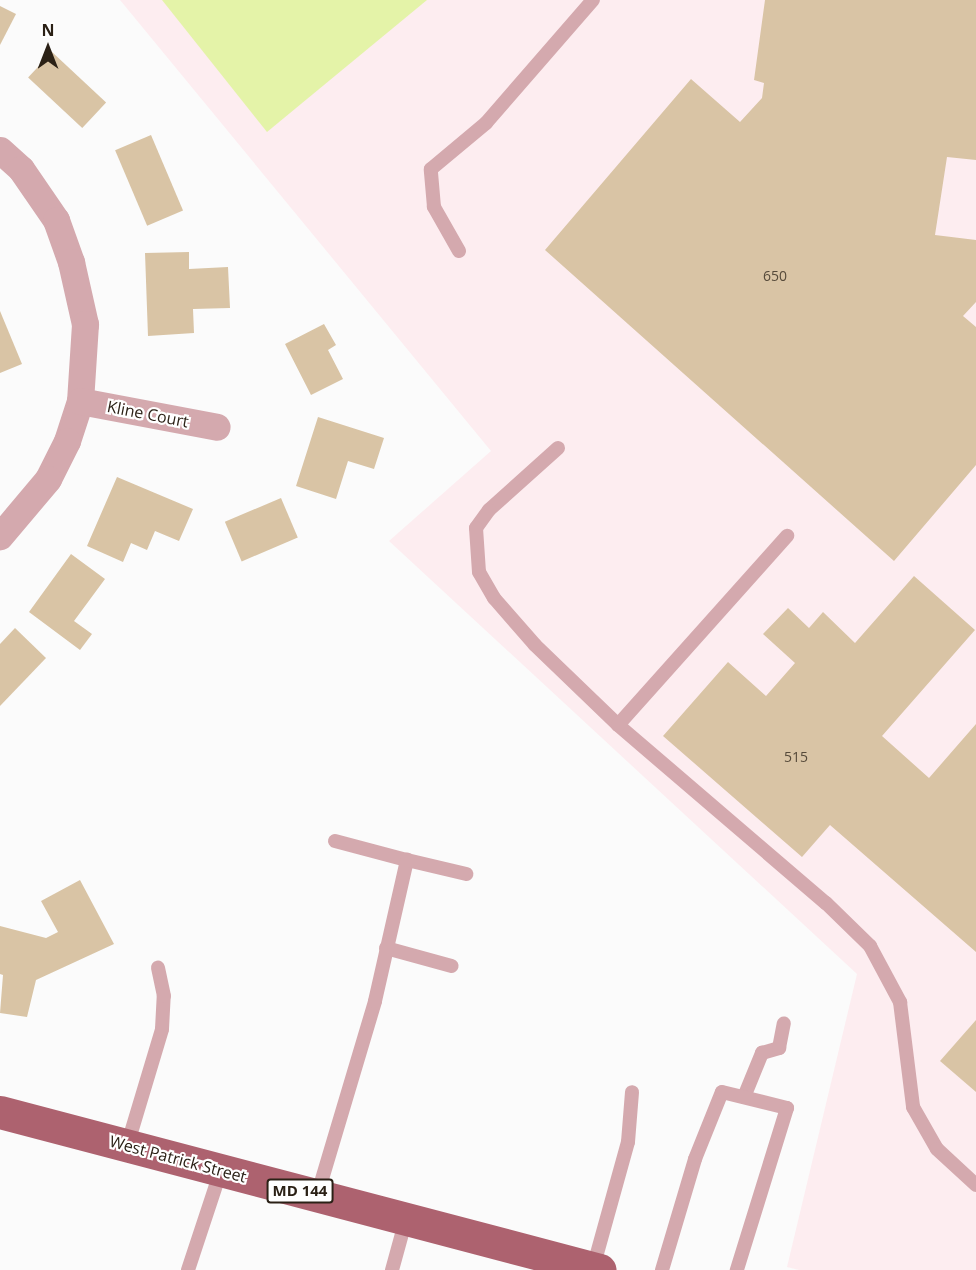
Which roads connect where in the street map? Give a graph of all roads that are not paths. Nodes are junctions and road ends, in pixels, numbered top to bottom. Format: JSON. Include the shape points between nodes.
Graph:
{"nodes":[{"id":1,"x":593,"y":0,"type":"edge"},
{"id":2,"x":0,"y":150,"type":"edge"},
{"id":3,"x":459,"y":251,"type":"dead end"},
{"id":4,"x":80,"y":401,"type":"junction"},
{"id":5,"x":217,"y":427,"type":"dead end"},
{"id":6,"x":558,"y":448,"type":"dead end"},
{"id":7,"x":0,"y":536,"type":"edge"},
{"id":8,"x":787,"y":536,"type":"dead end"},
{"id":9,"x":618,"y":725,"type":"junction"},
{"id":10,"x":335,"y":841,"type":"dead end"},
{"id":11,"x":407,"y":860,"type":"junction"},
{"id":12,"x":466,"y":874,"type":"dead end"},
{"id":13,"x":386,"y":948,"type":"junction"},
{"id":14,"x":452,"y":966,"type":"dead end"},
{"id":15,"x":158,"y":968,"type":"dead end"},
{"id":16,"x":784,"y":1023,"type":"dead end"},
{"id":17,"x":632,"y":1092,"type":"dead end"},
{"id":18,"x":744,"y":1097,"type":"junction"},
{"id":19,"x":0,"y":1113,"type":"edge"},
{"id":20,"x":127,"y":1146,"type":"junction"},
{"id":21,"x":221,"y":1170,"type":"junction"},
{"id":22,"x":976,"y":1185,"type":"edge"},
{"id":23,"x":317,"y":1196,"type":"junction"},
{"id":24,"x":406,"y":1219,"type":"junction"},
{"id":25,"x":597,"y":1269,"type":"edge"},
{"id":26,"x":188,"y":1270,"type":"edge"},
{"id":27,"x":392,"y":1270,"type":"edge"},
{"id":28,"x":662,"y":1270,"type":"edge"},
{"id":29,"x":737,"y":1270,"type":"edge"}],
"edges":[{"from":1,"to":3,"type":"lane","via":[[486,123],[431,169],[434,207]]},
{"from":2,"to":4,"type":"street","via":[[21,169],[56,220],[71,262],[85,324]]},
{"from":4,"to":5,"type":"street","name":"Kline Court"},
{"from":4,"to":7,"type":"street","via":[[48,478]]},
{"from":6,"to":9,"type":"lane","via":[[489,510],[476,528],[479,572],[494,598],[535,645]]},
{"from":8,"to":9,"type":"lane"},
{"from":9,"to":22,"type":"lane","via":[[826,903],[870,946],[900,1002],[913,1107],[937,1149]]},
{"from":10,"to":11,"type":"lane"},
{"from":11,"to":12,"type":"lane"},
{"from":11,"to":13,"type":"lane"},
{"from":13,"to":14,"type":"lane"},
{"from":13,"to":23,"type":"lane","via":[[375,1001]]},
{"from":15,"to":20,"type":"lane","via":[[164,996],[162,1029]]},
{"from":16,"to":18,"type":"lane","via":[[779,1048],[762,1053]]},
{"from":17,"to":25,"type":"lane","via":[[628,1142]]},
{"from":18,"to":28,"type":"lane","via":[[722,1092],[695,1159]]},
{"from":18,"to":29,"type":"lane","via":[[787,1108]]},
{"from":19,"to":20,"type":"main road","name":"West Patrick Street","number":"MD 144"},
{"from":20,"to":21,"type":"main road","name":"West Patrick Street","number":"MD 144"},
{"from":21,"to":23,"type":"main road","name":"West Patrick Street","number":"MD 144"},
{"from":21,"to":26,"type":"lane"},
{"from":23,"to":24,"type":"main road","name":"West Patrick Street","number":"MD 144"},
{"from":24,"to":25,"type":"main road","name":"West Patrick Street","number":"MD 144"},
{"from":24,"to":27,"type":"lane"}]}
